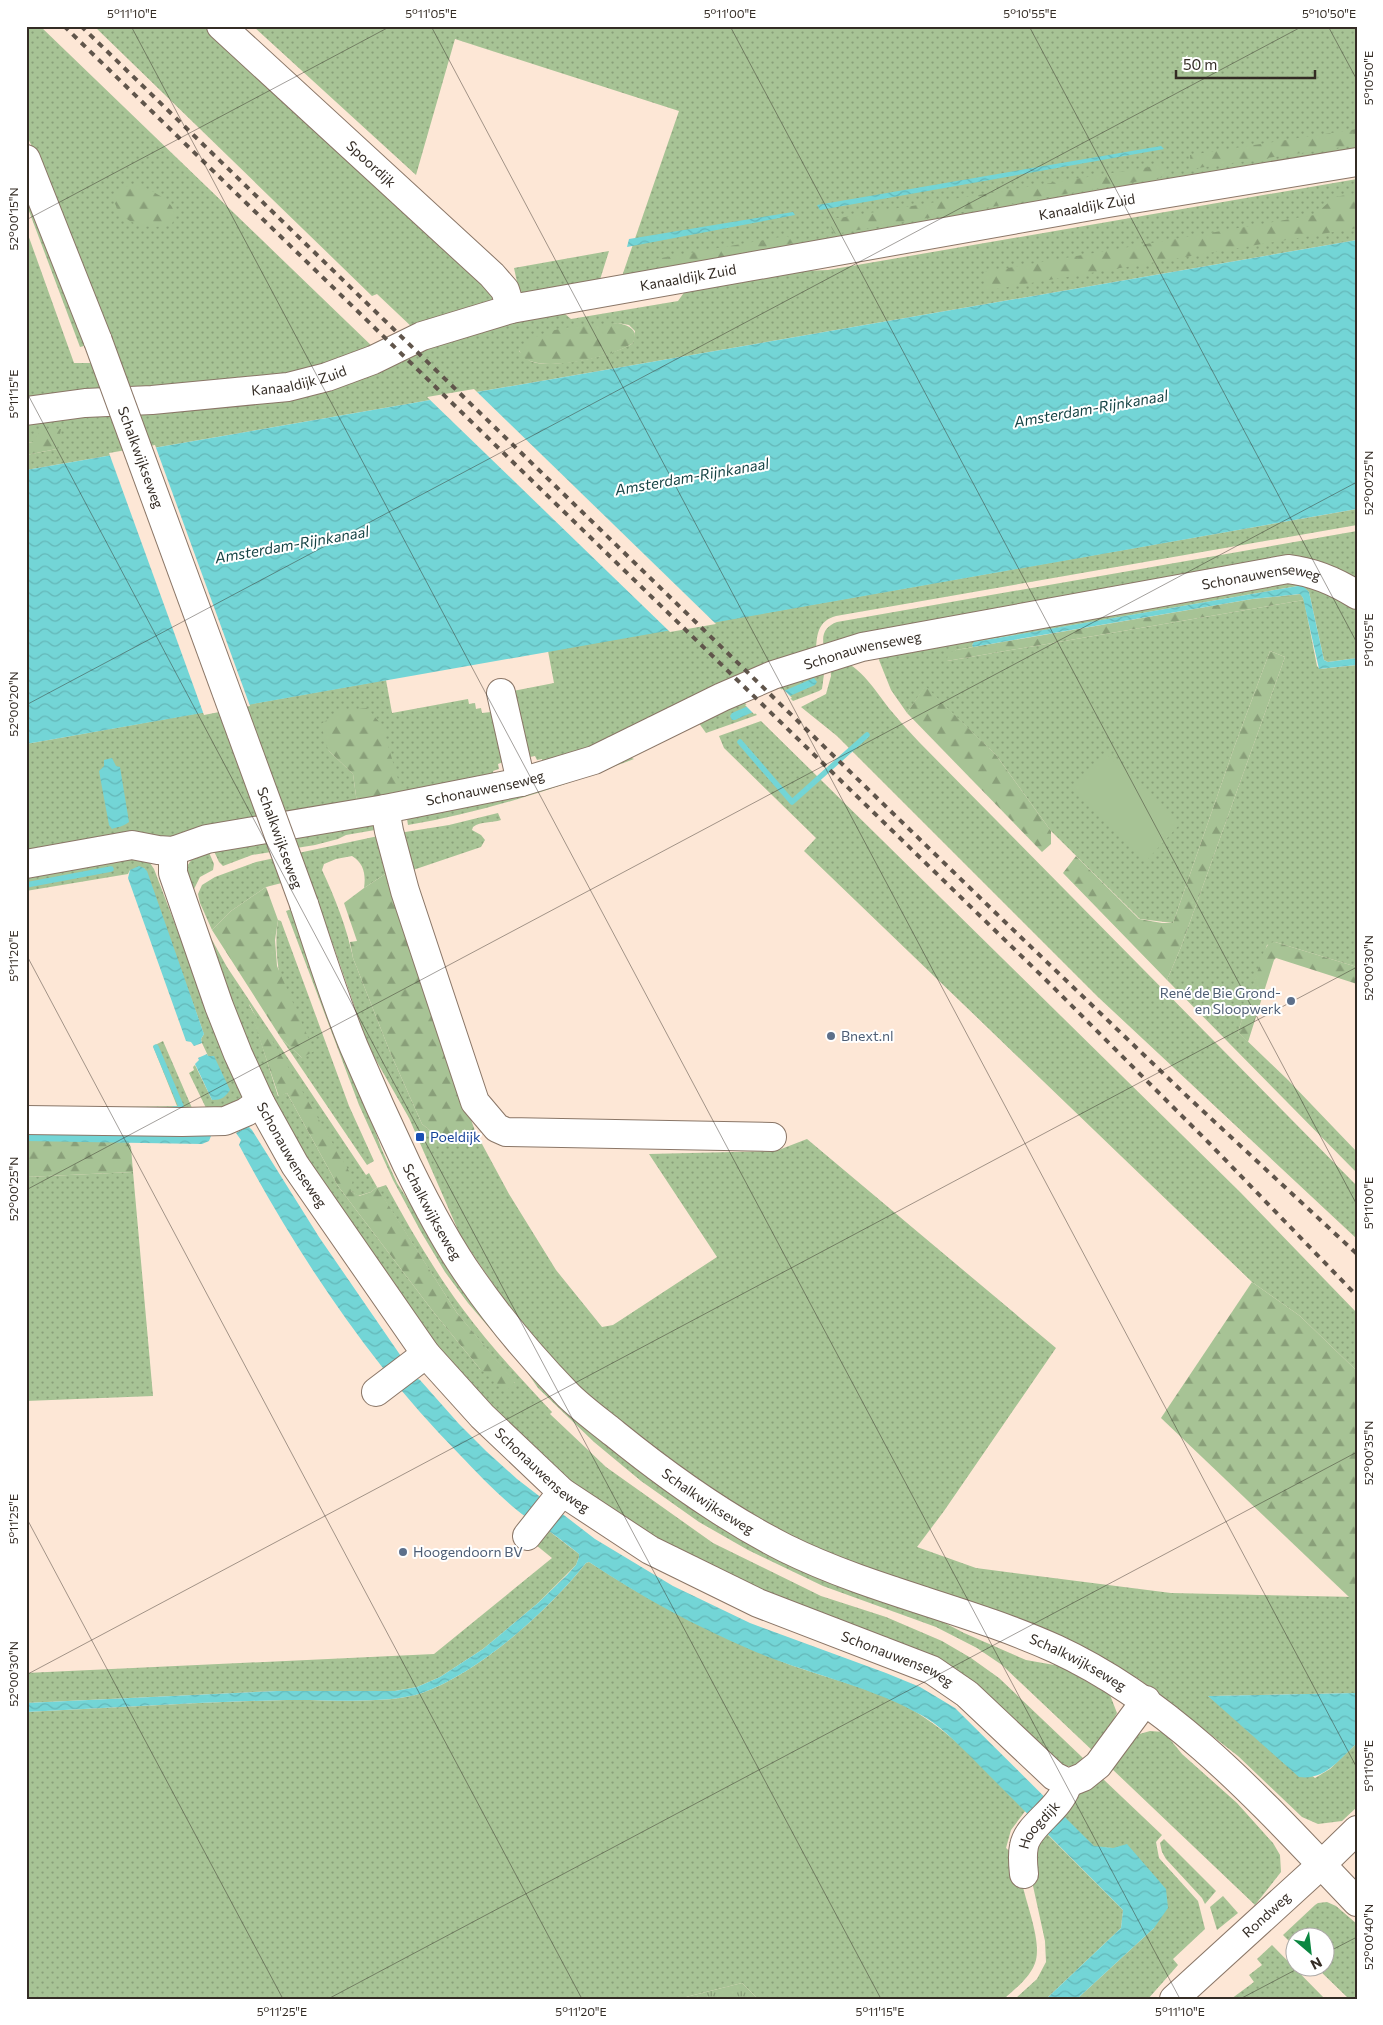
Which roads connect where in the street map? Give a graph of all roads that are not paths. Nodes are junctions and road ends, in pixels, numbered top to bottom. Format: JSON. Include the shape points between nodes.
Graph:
{"nodes":[{"id":1,"x":221,"y":26,"type":"edge"},
{"id":2,"x":26,"y":159,"type":"edge"},
{"id":3,"x":1357,"y":162,"type":"edge"},
{"id":4,"x":511,"y":309,"type":"junction"},
{"id":5,"x":26,"y":411,"type":"edge"},
{"id":6,"x":1357,"y":595,"type":"edge"},
{"id":7,"x":501,"y":693,"type":"dead end"},
{"id":8,"x":522,"y":782,"type":"junction"},
{"id":9,"x":385,"y":809,"type":"junction"},
{"id":10,"x":173,"y":851,"type":"junction"},
{"id":11,"x":26,"y":864,"type":"edge"},
{"id":12,"x":260,"y":1102,"type":"junction"},
{"id":13,"x":26,"y":1120,"type":"edge"},
{"id":14,"x":772,"y":1137,"type":"dead end"},
{"id":15,"x":419,"y":1359,"type":"junction"},
{"id":16,"x":383,"y":1387,"type":"dead end"},
{"id":17,"x":557,"y":1498,"type":"junction"},
{"id":18,"x":531,"y":1531,"type":"dead end"},
{"id":19,"x":1146,"y":1700,"type":"junction"},
{"id":20,"x":1063,"y":1794,"type":"junction"},
{"id":21,"x":1357,"y":1830,"type":"edge"},
{"id":22,"x":1322,"y":1865,"type":"junction"},
{"id":23,"x":1024,"y":1874,"type":"dead end"},
{"id":24,"x":1357,"y":1902,"type":"edge"},
{"id":25,"x":1174,"y":1999,"type":"edge"}],
"edges":[{"from":1,"to":4,"type":"street","name":"Spoordijk","via":[[492,275],[505,290]]},
{"from":2,"to":19,"type":"street","name":"Schalkwijkseweg","bridge":true,"via":[[98,341],[353,1044],[427,1206],[469,1276],[570,1397],[660,1470],[717,1509],[785,1548],[846,1574],[1056,1650]]},
{"from":3,"to":4,"type":"street","name":"Kanaaldijk Zuid"},
{"from":4,"to":5,"type":"street","name":"Kanaaldijk Zuid","via":[[422,336],[373,360],[288,387],[85,403]]},
{"from":6,"to":8,"type":"street","name":"Schonauwenseweg","via":[[1327,577],[1288,569],[862,648],[722,696],[594,760]]},
{"from":7,"to":8,"type":"street"},
{"from":8,"to":9,"type":"street","name":"Schonauwenseweg"},
{"from":9,"to":10,"type":"street","name":"Schonauwenseweg","via":[[207,840]]},
{"from":9,"to":14,"type":"street","via":[[405,890],[475,1102],[497,1128],[506,1132]]},
{"from":10,"to":11,"type":"street","name":"Schonauwenseweg","via":[[132,845]]},
{"from":10,"to":12,"type":"street","name":"Schonauwenseweg","via":[[173,873],[219,1006]]},
{"from":12,"to":13,"type":"street","via":[[225,1121]]},
{"from":12,"to":15,"type":"street","name":"Schonauwenseweg","via":[[295,1165]]},
{"from":15,"to":16,"type":"street"},
{"from":15,"to":17,"type":"street","name":"Schonauwenseweg","via":[[482,1416]]},
{"from":17,"to":18,"type":"street"},
{"from":17,"to":20,"type":"street","name":"Schonauwenseweg","via":[[650,1550],[758,1604],[932,1670],[967,1694],[1054,1776]]},
{"from":19,"to":20,"type":"street","via":[[1098,1765]]},
{"from":19,"to":22,"type":"street","name":"Schalkwijkseweg","via":[[1238,1779]]},
{"from":20,"to":23,"type":"street","name":"Hoogdijk","via":[[1024,1845]]},
{"from":21,"to":22,"type":"street","name":"Rondweg"},
{"from":22,"to":24,"type":"street","name":"Schalkwijkseweg"},
{"from":22,"to":25,"type":"street","name":"Rondweg"}]}
